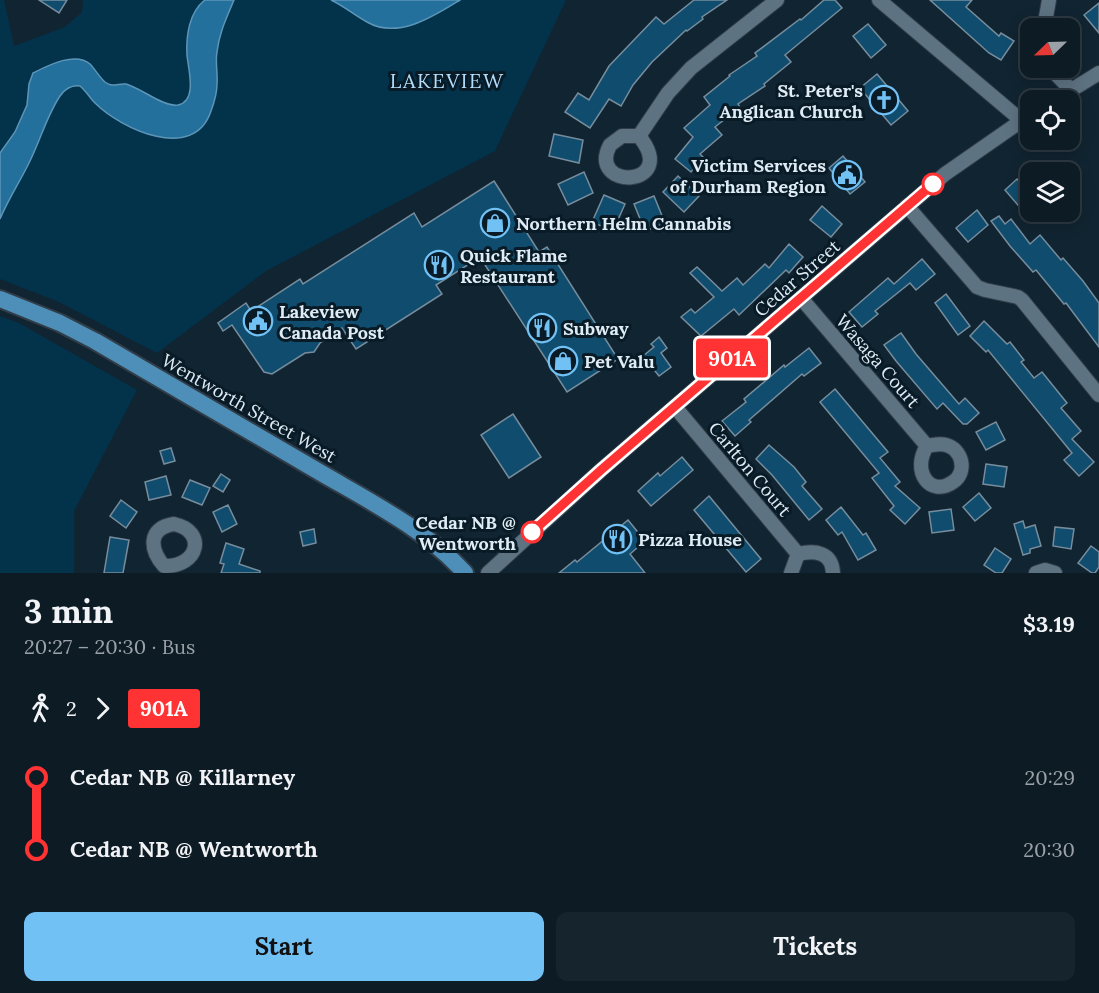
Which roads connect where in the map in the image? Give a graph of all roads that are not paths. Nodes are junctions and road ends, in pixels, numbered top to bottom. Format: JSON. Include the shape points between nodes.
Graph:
{"nodes":[{"id":1,"x":777,"y":0,"type":"edge"},
{"id":2,"x":879,"y":0,"type":"edge"},
{"id":3,"x":1049,"y":0,"type":"edge"},
{"id":4,"x":1046,"y":18,"type":"edge"},
{"id":5,"x":1099,"y":73,"type":"edge"},
{"id":6,"x":1060,"y":78,"type":"edge"},
{"id":7,"x":1071,"y":90,"type":"edge"},
{"id":8,"x":1074,"y":90,"type":"edge"},
{"id":9,"x":1020,"y":113,"type":"edge"},
{"id":10,"x":1020,"y":122,"type":"edge"},
{"id":11,"x":639,"y":136,"type":"dead end"},
{"id":12,"x":907,"y":206,"type":"junction"},
{"id":13,"x":801,"y":298,"type":"junction"},
{"id":14,"x":4,"y":300,"type":"edge"},
{"id":15,"x":1099,"y":394,"type":"edge"},
{"id":16,"x":675,"y":407,"type":"junction"},
{"id":17,"x":927,"y":446,"type":"dead end"},
{"id":18,"x":798,"y":554,"type":"junction"},
{"id":19,"x":465,"y":573,"type":"edge"},
{"id":20,"x":488,"y":573,"type":"edge"},
{"id":21,"x":791,"y":573,"type":"edge"},
{"id":22,"x":833,"y":573,"type":"edge"},
{"id":23,"x":1036,"y":573,"type":"edge"},
{"id":24,"x":1055,"y":573,"type":"edge"}],
"edges":[{"from":1,"to":11,"type":"street","via":[[691,68],[668,93]]},
{"from":2,"to":9,"type":"street"},
{"from":3,"to":4,"type":"street"},
{"from":5,"to":8,"type":"street"},
{"from":6,"to":7,"type":"street"},
{"from":10,"to":12,"type":"street","name":"Cedar Street","via":[[967,157]]},
{"from":12,"to":13,"type":"street","name":"Cedar Street"},
{"from":12,"to":15,"type":"street","via":[[977,287],[1022,300]]},
{"from":13,"to":16,"type":"street","name":"Cedar Street"},
{"from":13,"to":17,"type":"street","name":"Wasaga Court"},
{"from":14,"to":19,"type":"main road","name":"Wentworth Street West","via":[[95,341],[347,488],[422,534]]},
{"from":16,"to":18,"type":"street","name":"Carlton Court"},
{"from":16,"to":20,"type":"street","name":"Cedar Street"},
{"from":18,"to":21,"type":"street"},
{"from":18,"to":22,"type":"street","via":[[820,552],[830,561]]},
{"from":23,"to":24,"type":"street"}]}
